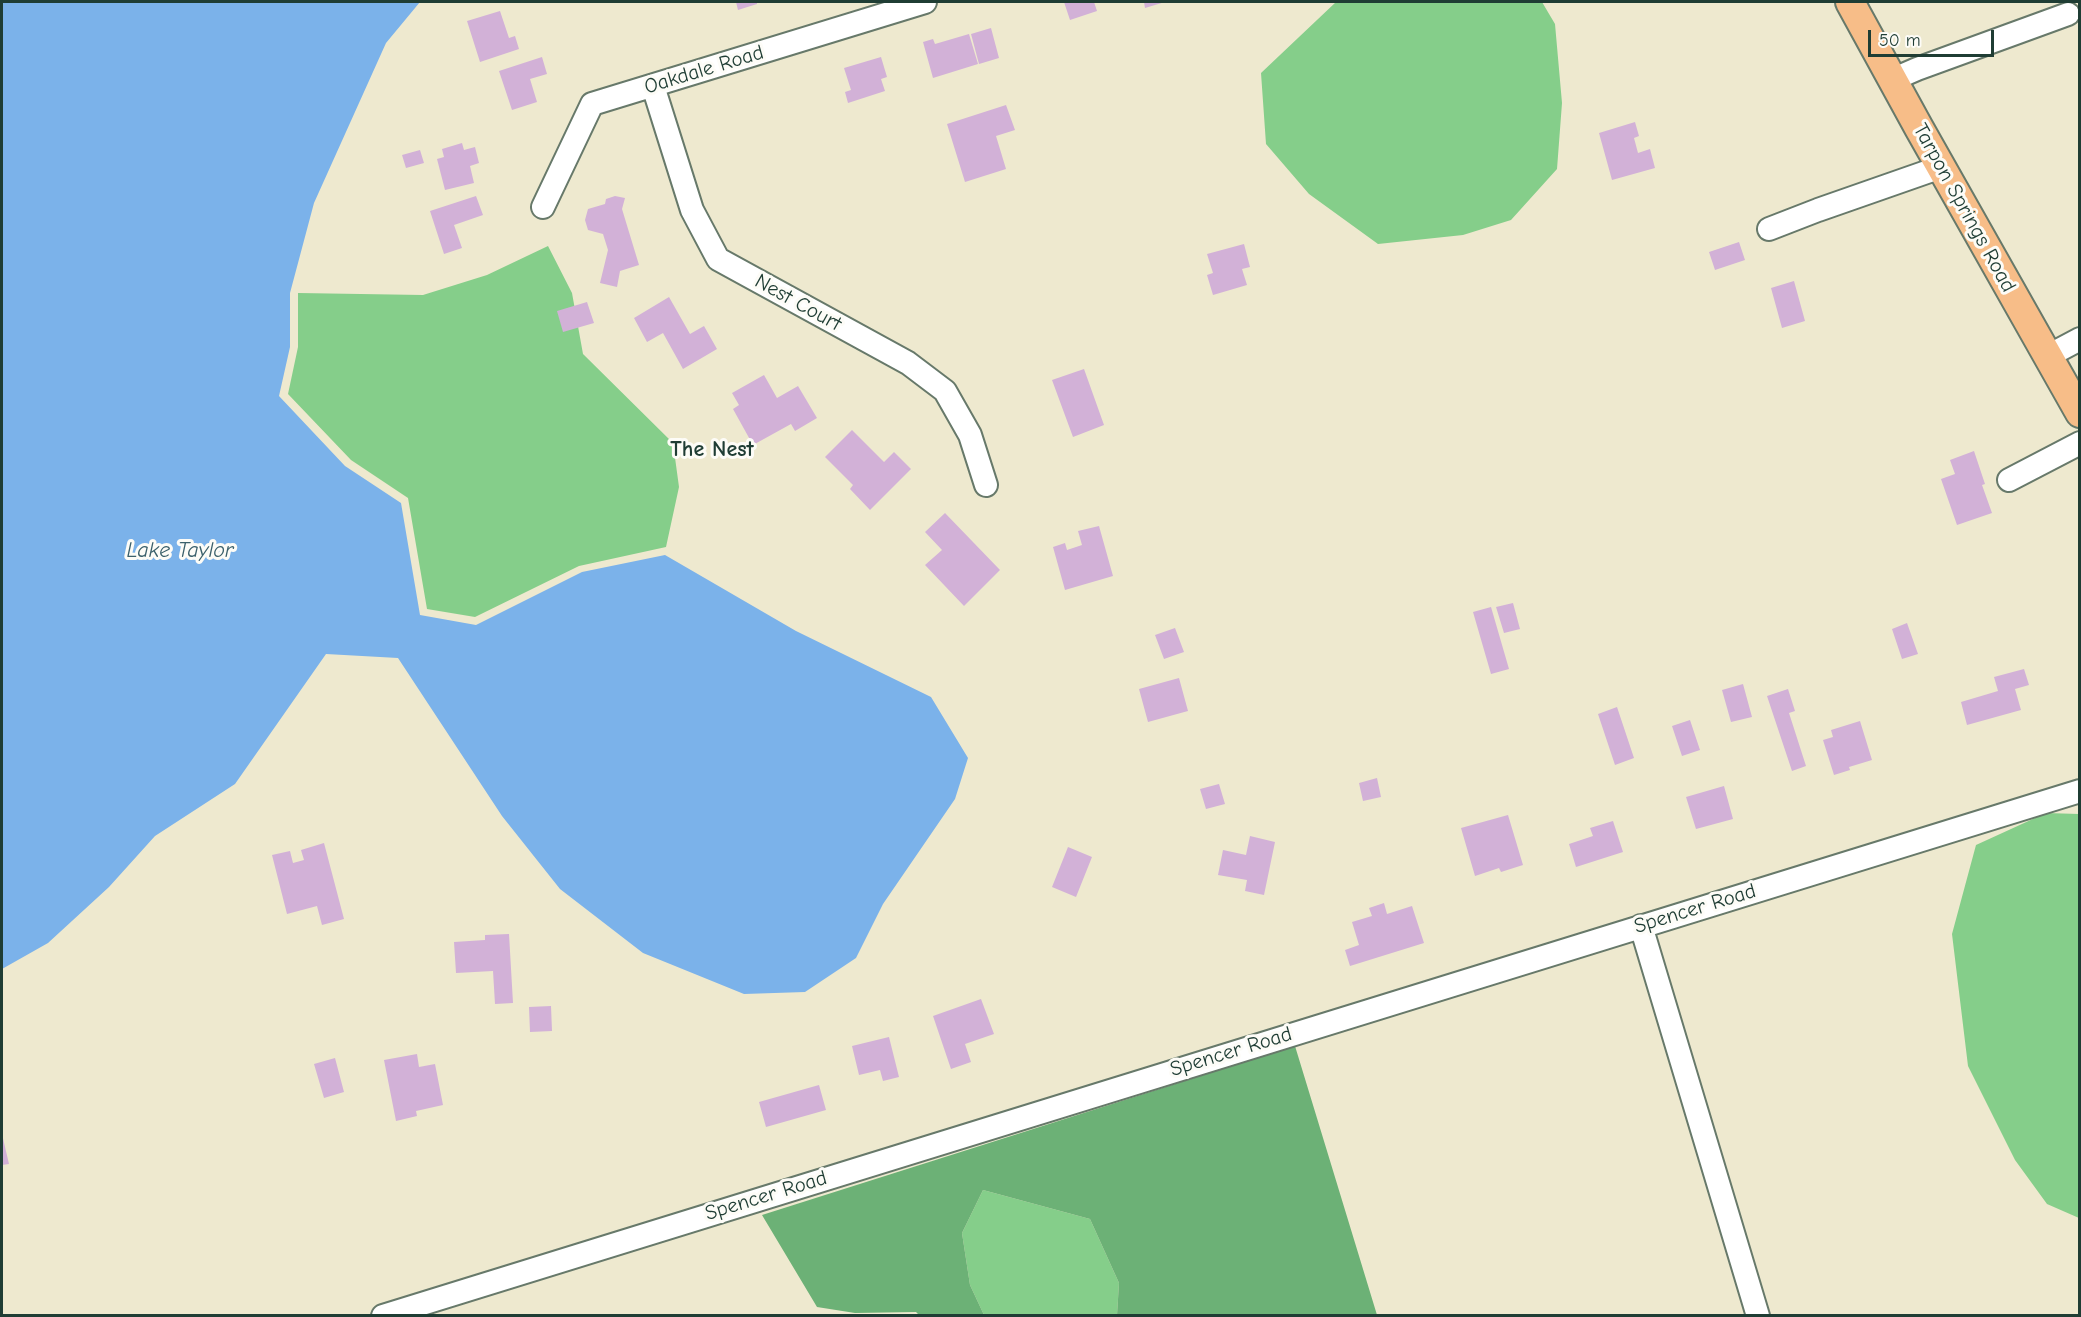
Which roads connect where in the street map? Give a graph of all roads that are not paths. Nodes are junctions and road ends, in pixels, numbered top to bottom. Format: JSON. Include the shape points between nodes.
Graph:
{"nodes":[{"id":1,"x":924,"y":2,"type":"edge"},
{"id":2,"x":1850,"y":2,"type":"edge"},
{"id":3,"x":2068,"y":14,"type":"dead end"},
{"id":4,"x":1894,"y":79,"type":"junction"},
{"id":5,"x":653,"y":86,"type":"junction"},
{"id":6,"x":1941,"y":167,"type":"junction"},
{"id":7,"x":543,"y":207,"type":"dead end"},
{"id":8,"x":1769,"y":229,"type":"dead end"},
{"id":9,"x":2079,"y":339,"type":"edge"},
{"id":10,"x":2048,"y":356,"type":"junction"},
{"id":11,"x":2079,"y":413,"type":"edge"},
{"id":12,"x":2079,"y":443,"type":"edge"},
{"id":13,"x":2009,"y":480,"type":"dead end"},
{"id":14,"x":986,"y":485,"type":"dead end"},
{"id":15,"x":2079,"y":791,"type":"edge"},
{"id":16,"x":1641,"y":926,"type":"junction"},
{"id":17,"x":383,"y":1316,"type":"edge"},
{"id":18,"x":1758,"y":1316,"type":"edge"}],
"edges":[{"from":1,"to":5,"type":"street","name":"Oakdale Road"},
{"from":2,"to":4,"type":"main road","name":"Tarpon Springs Road"},
{"from":3,"to":4,"type":"street"},
{"from":4,"to":6,"type":"main road","name":"Tarpon Springs Road"},
{"from":5,"to":7,"type":"street","name":"Oakdale Road","via":[[592,104]]},
{"from":5,"to":14,"type":"street","name":"Nest Court","via":[[692,210],[718,259],[908,363],[945,391],[970,435]]},
{"from":6,"to":8,"type":"street"},
{"from":6,"to":10,"type":"main road","name":"Tarpon Springs Road"},
{"from":9,"to":10,"type":"street"},
{"from":10,"to":11,"type":"main road","name":"Tarpon Springs Road"},
{"from":12,"to":13,"type":"street"},
{"from":15,"to":16,"type":"street","name":"Spencer Road"},
{"from":16,"to":17,"type":"street","name":"Spencer Road"},
{"from":16,"to":18,"type":"street"}]}
